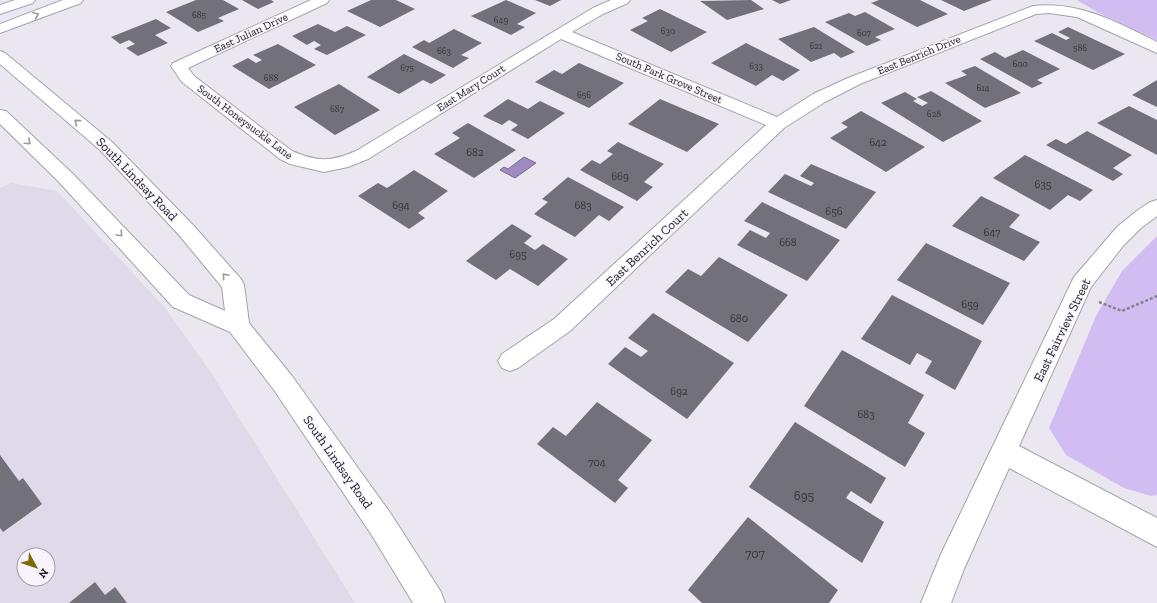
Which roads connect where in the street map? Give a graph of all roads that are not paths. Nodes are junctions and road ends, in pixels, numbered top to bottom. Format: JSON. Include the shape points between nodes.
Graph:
{"nodes":[{"id":1,"x":28,"y":0,"type":"edge"},
{"id":2,"x":76,"y":0,"type":"edge"},
{"id":3,"x":322,"y":0,"type":"edge"},
{"id":4,"x":623,"y":0,"type":"edge"},
{"id":5,"x":0,"y":10,"type":"edge"},
{"id":6,"x":0,"y":29,"type":"edge"},
{"id":7,"x":560,"y":33,"type":"junction"},
{"id":8,"x":1157,"y":48,"type":"edge"},
{"id":9,"x":0,"y":56,"type":"edge"},
{"id":10,"x":179,"y":66,"type":"joint"},
{"id":11,"x":0,"y":115,"type":"edge"},
{"id":12,"x":778,"y":124,"type":"junction"},
{"id":13,"x":318,"y":167,"type":"joint"},
{"id":14,"x":1157,"y":207,"type":"edge"},
{"id":15,"x":238,"y":326,"type":"junction"},
{"id":16,"x":510,"y":361,"type":"dead end"},
{"id":17,"x":1003,"y":451,"type":"junction"},
{"id":18,"x":1157,"y":533,"type":"edge"},
{"id":19,"x":430,"y":603,"type":"edge"},
{"id":20,"x":936,"y":603,"type":"edge"}],
"edges":[{"from":1,"to":5,"type":"street"},
{"from":6,"to":2,"type":"street","one_way":true},
{"from":3,"to":10,"type":"street","name":"East Julian Drive"},
{"from":4,"to":7,"type":"street","name":"East Mary Court"},
{"from":7,"to":12,"type":"street","name":"South Park Grove Street"},
{"from":7,"to":13,"type":"street","name":"East Mary Court","via":[[362,155],[341,165]]},
{"from":8,"to":12,"type":"street","name":"East Benrich Drive","via":[[1089,16],[1047,7],[1033,10],[854,81],[819,98]]},
{"from":15,"to":9,"type":"street","name":"South Lindsay Road","one_way":true,"via":[[233,285],[186,230],[106,146]]},
{"from":10,"to":13,"type":"street","name":"South Honeysuckle Lane","via":[[188,80],[286,155]]},
{"from":11,"to":15,"type":"street","name":"South Lindsay Road","one_way":true,"via":[[71,183],[181,301]]},
{"from":12,"to":16,"type":"street","name":"East Benrich Court","via":[[562,325]]},
{"from":14,"to":17,"type":"street","name":"East Fairview Street","via":[[1141,217],[1112,243],[1082,283]]},
{"from":15,"to":19,"type":"street","name":"South Lindsay Road","via":[[283,383],[381,524]]},
{"from":17,"to":18,"type":"street"},
{"from":17,"to":20,"type":"street","name":"East Fairview Street","via":[[951,564]]}]}
